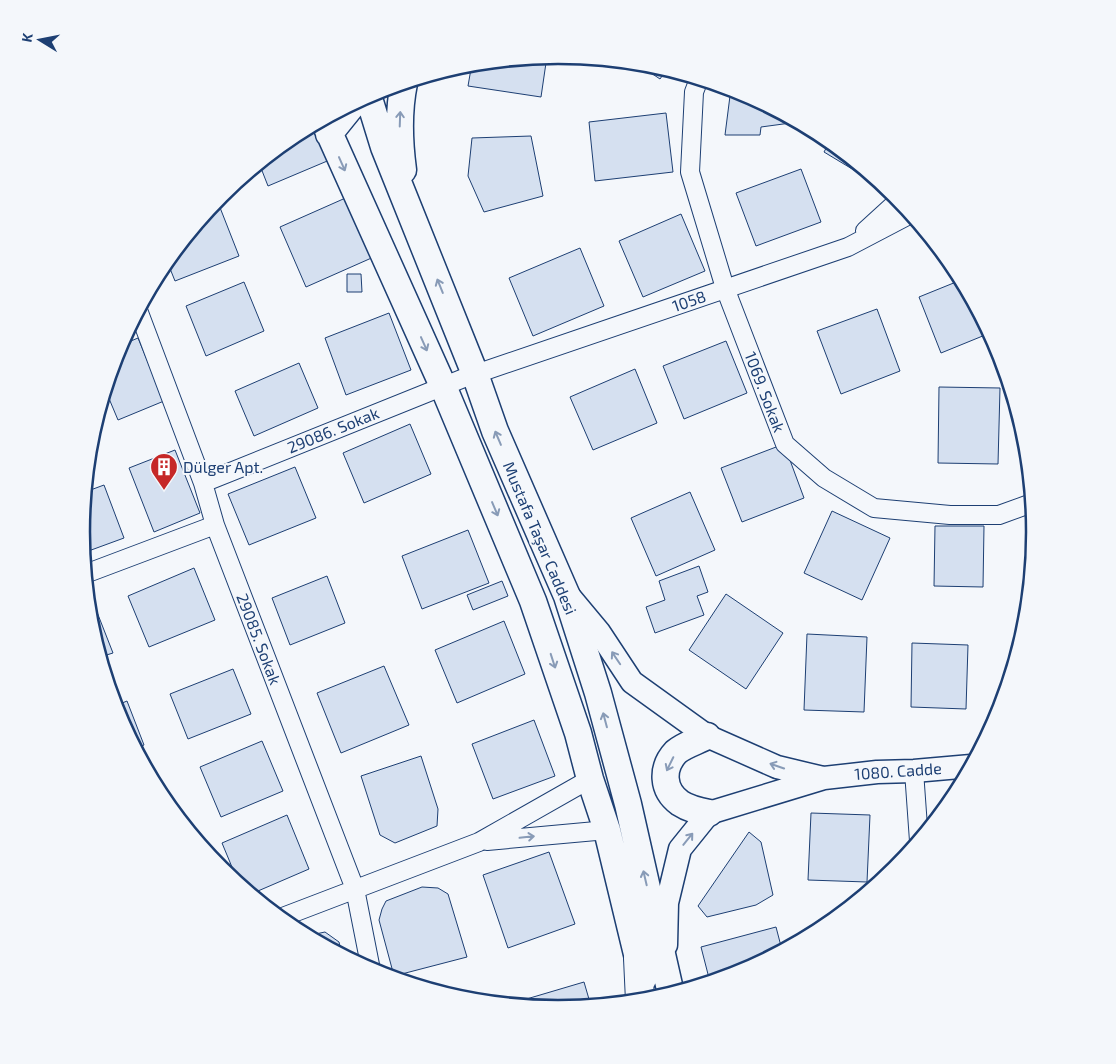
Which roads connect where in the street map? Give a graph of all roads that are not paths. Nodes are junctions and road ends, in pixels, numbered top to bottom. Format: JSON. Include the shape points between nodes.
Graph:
{"nodes":[{"id":1,"x":697,"y":85,"type":"edge"},
{"id":2,"x":402,"y":91,"type":"edge"},
{"id":3,"x":370,"y":103,"type":"edge"},
{"id":4,"x":326,"y":127,"type":"edge"},
{"id":5,"x":406,"y":203,"type":"junction"},
{"id":6,"x":893,"y":205,"type":"edge"},
{"id":7,"x":905,"y":217,"type":"edge"},
{"id":8,"x":848,"y":246,"type":"junction"},
{"id":9,"x":725,"y":288,"type":"junction"},
{"id":10,"x":141,"y":319,"type":"edge"},
{"id":11,"x":460,"y":379,"type":"junction"},
{"id":12,"x":203,"y":483,"type":"junction"},
{"id":13,"x":1025,"y":505,"type":"edge"},
{"id":14,"x":215,"y":525,"type":"junction"},
{"id":15,"x":92,"y":571,"type":"edge"},
{"id":16,"x":564,"y":590,"type":"junction"},
{"id":17,"x":708,"y":736,"type":"junction"},
{"id":18,"x":964,"y":767,"type":"edge"},
{"id":19,"x":914,"y":770,"type":"junction"},
{"id":20,"x":824,"y":778,"type":"junction"},
{"id":21,"x":590,"y":779,"type":"junction"},
{"id":22,"x":710,"y":813,"type":"junction"},
{"id":23,"x":607,"y":830,"type":"junction"},
{"id":24,"x":918,"y":831,"type":"edge"},
{"id":25,"x":479,"y":842,"type":"junction"},
{"id":26,"x":355,"y":889,"type":"junction"},
{"id":27,"x":289,"y":915,"type":"edge"},
{"id":28,"x":638,"y":958,"type":"junction"},
{"id":29,"x":369,"y":960,"type":"edge"},
{"id":30,"x":668,"y":982,"type":"edge"},
{"id":31,"x":646,"y":992,"type":"edge"},
{"id":32,"x":640,"y":993,"type":"edge"}],
"edges":[{"from":1,"to":9,"type":"street","name":"1069. Sokak","via":[[690,172]]},
{"from":5,"to":2,"type":"main road","one_way":true,"via":[[399,138]]},
{"from":3,"to":5,"type":"main road","name":"Mustafa Taşar Caddesi"},
{"from":4,"to":11,"type":"main road","name":"Mustafa Taşar Caddesi","one_way":true},
{"from":11,"to":5,"type":"main road","name":"Mustafa Taşar Caddesi","one_way":true},
{"from":6,"to":8,"type":"street"},
{"from":7,"to":8,"type":"street","name":"1058"},
{"from":8,"to":9,"type":"street","name":"1058"},
{"from":9,"to":11,"type":"street","name":"1058"},
{"from":9,"to":13,"type":"street","name":"1069. Sokak","via":[[785,444],[824,478],[874,508],[950,515],[999,515]]},
{"from":10,"to":12,"type":"street","name":"29085. Sokak"},
{"from":11,"to":12,"type":"street","name":"29086. Sokak"},
{"from":16,"to":11,"type":"main road","name":"Mustafa Taşar Caddesi","one_way":true,"via":[[495,431]]},
{"from":11,"to":21,"type":"main road","name":"Mustafa Taşar Caddesi","one_way":true,"via":[[578,733]]},
{"from":12,"to":14,"type":"street","name":"29085. Sokak"},
{"from":14,"to":15,"type":"street"},
{"from":14,"to":26,"type":"street","name":"29085. Sokak"},
{"from":17,"to":16,"type":"street","one_way":true,"via":[[632,682],[599,632]]},
{"from":30,"to":16,"type":"main road","name":"Mustafa Taşar Caddesi","one_way":true,"via":[[628,804],[598,693]]},
{"from":20,"to":17,"type":"street","one_way":true,"via":[[777,767]]},
{"from":17,"to":22,"type":"main road","one_way":true,"via":[[677,751],[668,764],[664,779],[680,803]]},
{"from":18,"to":19,"type":"street","name":"1080. Cadde"},
{"from":19,"to":20,"type":"street","name":"1080. Cadde"},
{"from":19,"to":24,"type":"street"},
{"from":20,"to":22,"type":"street"},
{"from":21,"to":23,"type":"main road","name":"Mustafa Taşar Caddesi"},
{"from":21,"to":25,"type":"street"},
{"from":30,"to":22,"type":"street","one_way":true,"via":[[666,903],[680,849]]},
{"from":25,"to":23,"type":"street","one_way":true},
{"from":23,"to":28,"type":"main road","name":"Mustafa Taşar Caddesi"},
{"from":25,"to":26,"type":"street"},
{"from":26,"to":27,"type":"street"},
{"from":26,"to":29,"type":"street","name":"29085. Sokak"},
{"from":28,"to":31,"type":"main road","name":"Mustafa Taşar Caddesi"},
{"from":28,"to":32,"type":"main road"}]}
